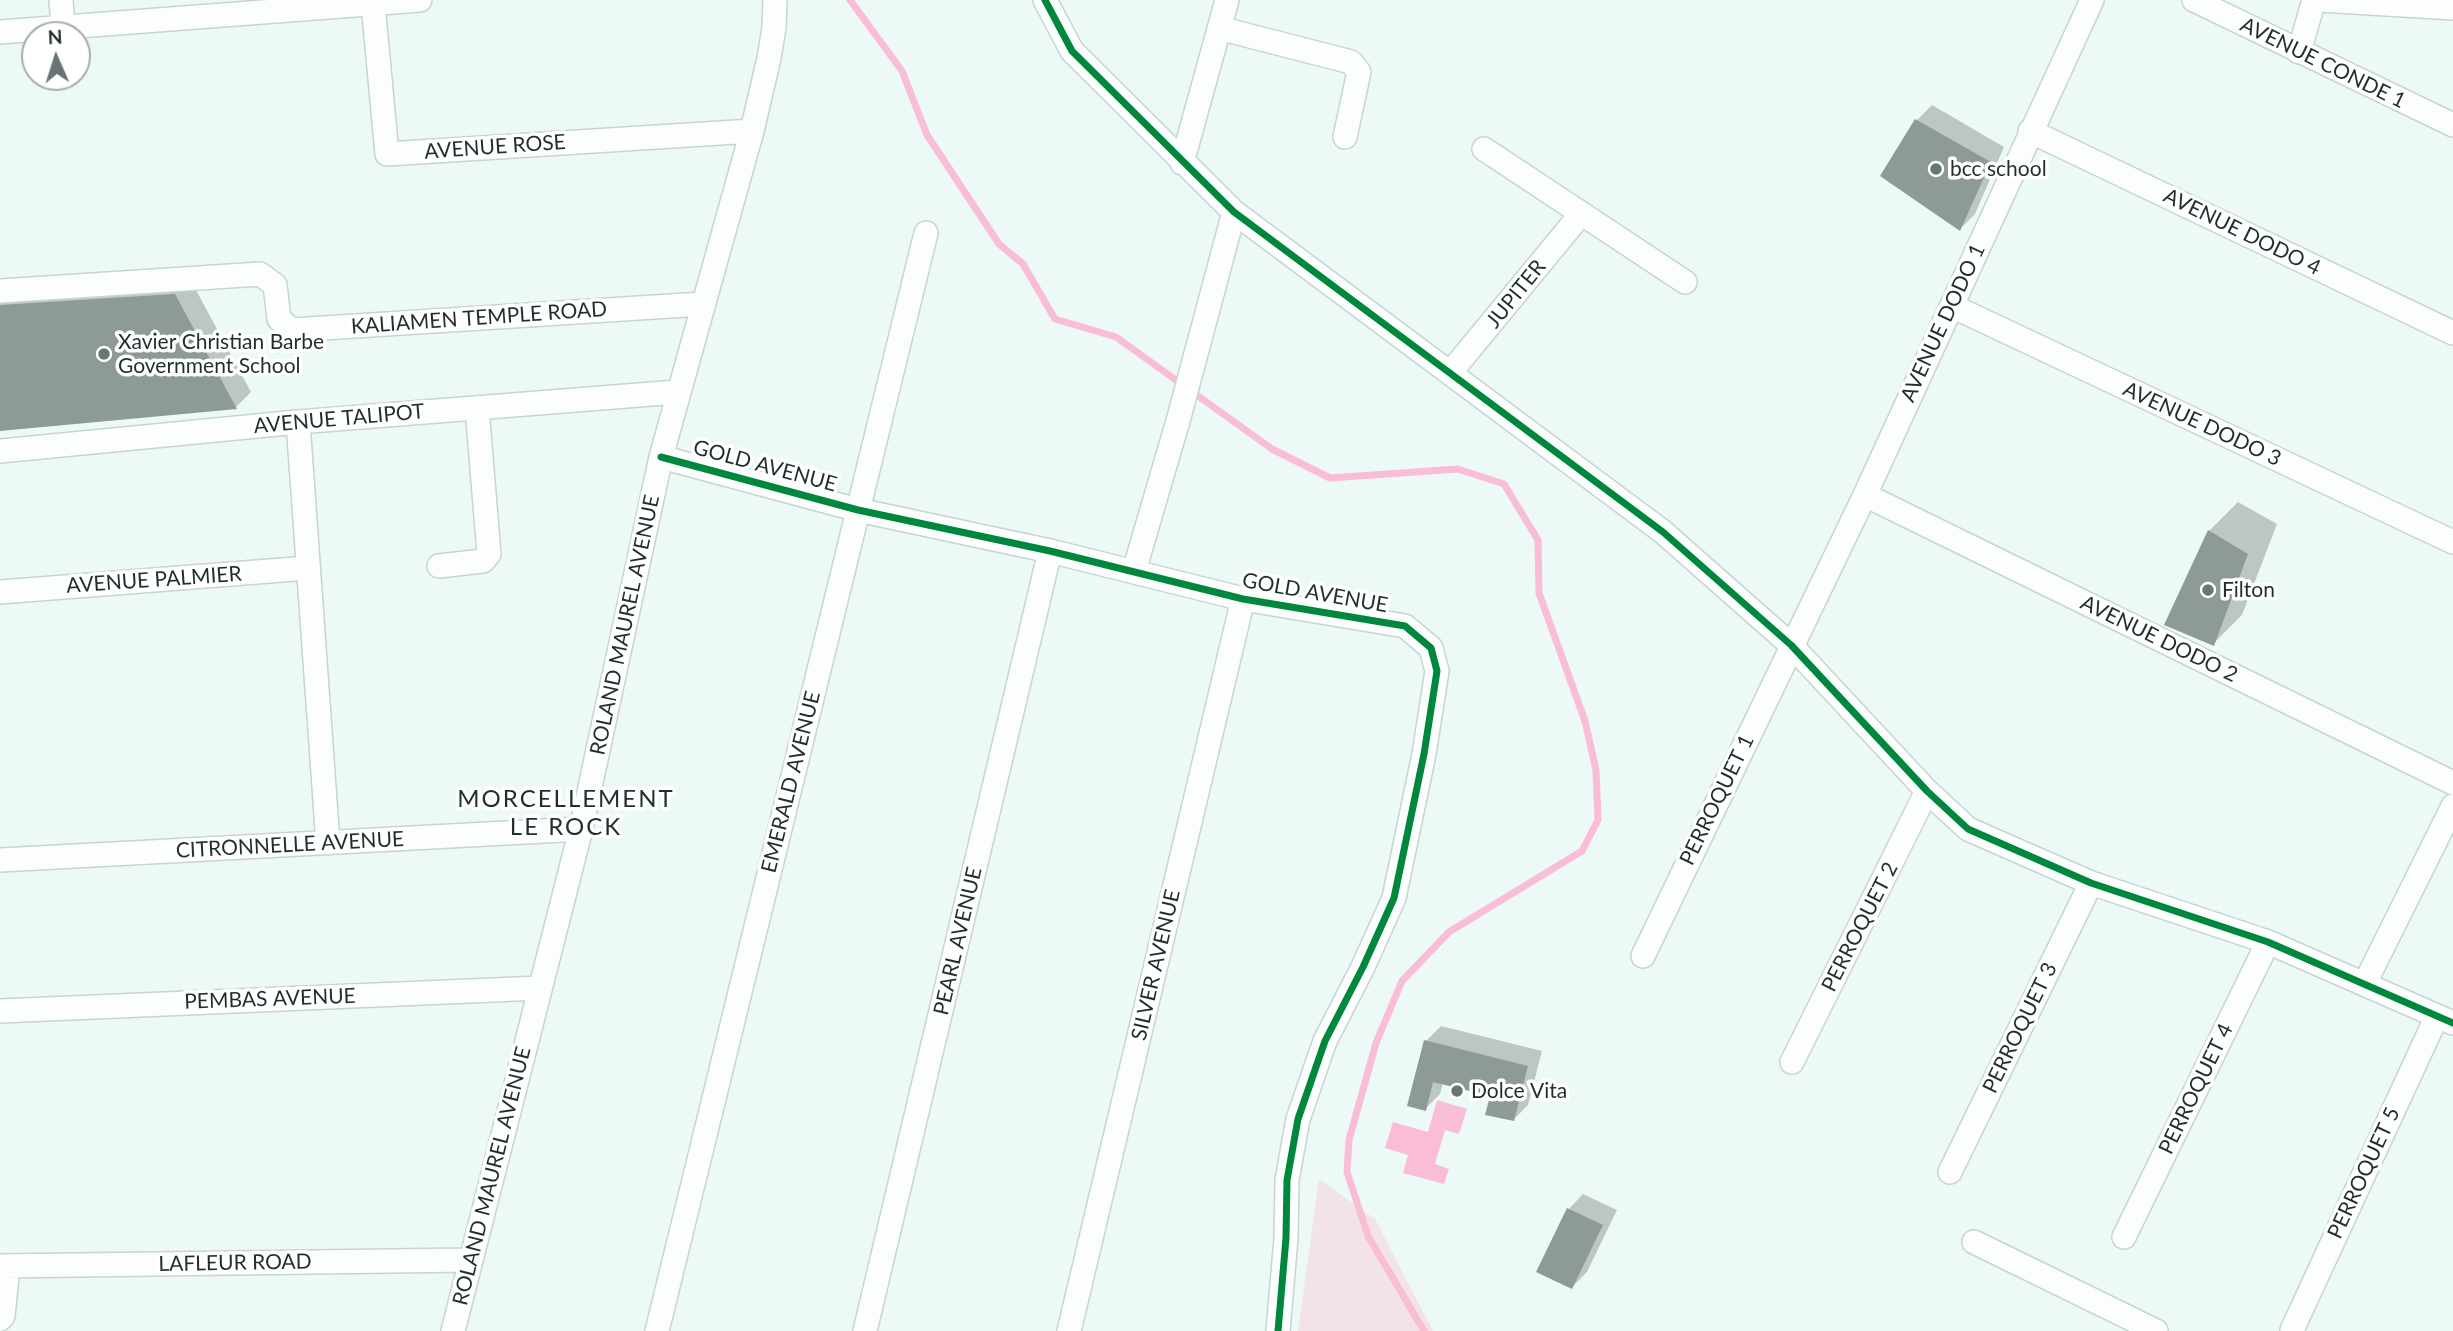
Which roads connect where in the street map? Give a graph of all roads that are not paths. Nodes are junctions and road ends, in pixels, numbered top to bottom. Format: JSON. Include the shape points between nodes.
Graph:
{"nodes":[{"id":1,"x":61,"y":0,"type":"edge"},
{"id":2,"x":420,"y":0,"type":"edge"},
{"id":3,"x":775,"y":0,"type":"edge"},
{"id":4,"x":1045,"y":0,"type":"edge"},
{"id":5,"x":1227,"y":0,"type":"edge"},
{"id":6,"x":2092,"y":0,"type":"edge"},
{"id":7,"x":2194,"y":0,"type":"edge"},
{"id":8,"x":2314,"y":0,"type":"edge"},
{"id":9,"x":2320,"y":0,"type":"edge"},
{"id":10,"x":373,"y":4,"type":"junction"},
{"id":11,"x":276,"y":6,"type":"edge"},
{"id":12,"x":2453,"y":8,"type":"edge"},
{"id":13,"x":179,"y":9,"type":"edge"},
{"id":14,"x":63,"y":21,"type":"edge"},
{"id":15,"x":91,"y":23,"type":"edge"},
{"id":16,"x":1219,"y":28,"type":"junction"},
{"id":17,"x":21,"y":30,"type":"edge"},
{"id":18,"x":0,"y":32,"type":"edge"},
{"id":19,"x":2299,"y":52,"type":"junction"},
{"id":20,"x":2453,"y":125,"type":"edge"},
{"id":21,"x":752,"y":131,"type":"junction"},
{"id":22,"x":2030,"y":131,"type":"junction"},
{"id":23,"x":1345,"y":137,"type":"dead end"},
{"id":24,"x":1484,"y":149,"type":"dead end"},
{"id":25,"x":1182,"y":163,"type":"junction"},
{"id":26,"x":1234,"y":212,"type":"junction"},
{"id":27,"x":1581,"y":214,"type":"junction"},
{"id":28,"x":926,"y":233,"type":"dead end"},
{"id":29,"x":1685,"y":282,"type":"dead end"},
{"id":30,"x":0,"y":291,"type":"edge"},
{"id":31,"x":702,"y":304,"type":"junction"},
{"id":32,"x":1952,"y":306,"type":"junction"},
{"id":33,"x":2453,"y":333,"type":"edge"},
{"id":34,"x":1450,"y":373,"type":"junction"},
{"id":35,"x":677,"y":392,"type":"junction"},
{"id":36,"x":477,"y":408,"type":"junction"},
{"id":37,"x":298,"y":422,"type":"junction"},
{"id":38,"x":0,"y":451,"type":"edge"},
{"id":39,"x":661,"y":457,"type":"junction"},
{"id":40,"x":1865,"y":495,"type":"junction"},
{"id":41,"x":858,"y":510,"type":"junction"},
{"id":42,"x":2453,"y":542,"type":"edge"},
{"id":43,"x":1050,"y":551,"type":"junction"},
{"id":44,"x":439,"y":566,"type":"dead end"},
{"id":45,"x":308,"y":568,"type":"junction"},
{"id":46,"x":1134,"y":571,"type":"junction"},
{"id":47,"x":0,"y":592,"type":"edge"},
{"id":48,"x":1243,"y":599,"type":"junction"},
{"id":49,"x":1791,"y":645,"type":"junction"},
{"id":50,"x":2453,"y":783,"type":"edge"},
{"id":51,"x":1927,"y":792,"type":"junction"},
{"id":52,"x":2453,"y":806,"type":"edge"},
{"id":53,"x":581,"y":829,"type":"junction"},
{"id":54,"x":328,"y":842,"type":"junction"},
{"id":55,"x":0,"y":860,"type":"edge"},
{"id":56,"x":2091,"y":883,"type":"junction"},
{"id":57,"x":2268,"y":942,"type":"junction"},
{"id":58,"x":1643,"y":956,"type":"dead end"},
{"id":59,"x":2365,"y":983,"type":"junction"},
{"id":60,"x":540,"y":988,"type":"junction"},
{"id":61,"x":0,"y":1011,"type":"edge"},
{"id":62,"x":2445,"y":1019,"type":"edge"},
{"id":63,"x":1792,"y":1062,"type":"dead end"},
{"id":64,"x":1950,"y":1172,"type":"dead end"},
{"id":65,"x":2124,"y":1237,"type":"dead end"},
{"id":66,"x":1974,"y":1242,"type":"dead end"},
{"id":67,"x":469,"y":1261,"type":"junction"},
{"id":68,"x":4,"y":1266,"type":"edge"},
{"id":69,"x":0,"y":1319,"type":"edge"},
{"id":70,"x":2292,"y":1330,"type":"edge"},
{"id":71,"x":453,"y":1331,"type":"edge"},
{"id":72,"x":657,"y":1331,"type":"edge"},
{"id":73,"x":865,"y":1331,"type":"edge"},
{"id":74,"x":1069,"y":1331,"type":"edge"},
{"id":75,"x":1278,"y":1331,"type":"edge"},
{"id":76,"x":2156,"y":1331,"type":"edge"}],
"edges":[{"from":1,"to":14,"type":"street"},
{"from":2,"to":10,"type":"street"},
{"from":3,"to":21,"type":"street","name":"ROLAND MAUREL AVENUE","via":[[769,58]]},
{"from":4,"to":25,"type":"street","via":[[1072,51]]},
{"from":5,"to":16,"type":"street"},
{"from":6,"to":22,"type":"street","name":"AVENUE DODO 1"},
{"from":7,"to":19,"type":"street","name":"AVENUE CONDE 1"},
{"from":8,"to":19,"type":"street"},
{"from":9,"to":12,"type":"street"},
{"from":10,"to":11,"type":"street"},
{"from":10,"to":21,"type":"street","name":"AVENUE ROSE","via":[[387,154]]},
{"from":11,"to":13,"type":"street"},
{"from":13,"to":15,"type":"street"},
{"from":16,"to":23,"type":"street","via":[[1351,62],[1359,72]]},
{"from":16,"to":25,"type":"street"},
{"from":17,"to":18,"type":"street"},
{"from":19,"to":20,"type":"street","name":"AVENUE CONDE 1"},
{"from":21,"to":31,"type":"street","name":"ROLAND MAUREL AVENUE"},
{"from":22,"to":32,"type":"street","name":"AVENUE DODO 1"},
{"from":22,"to":33,"type":"street","name":"AVENUE DODO 4"},
{"from":24,"to":27,"type":"street"},
{"from":25,"to":26,"type":"street"},
{"from":26,"to":34,"type":"street"},
{"from":26,"to":46,"type":"street"},
{"from":27,"to":29,"type":"street"},
{"from":27,"to":34,"type":"street","name":"JUPITER"},
{"from":28,"to":41,"type":"street","name":"EMERALD AVENUE"},
{"from":30,"to":31,"type":"street","name":"KALIAMEN TEMPLE ROAD","via":[[260,274],[275,285],[279,319],[292,330]]},
{"from":31,"to":35,"type":"street","name":"ROLAND MAUREL AVENUE"},
{"from":32,"to":40,"type":"street","name":"AVENUE DODO 1"},
{"from":32,"to":42,"type":"street","name":"AVENUE DODO 3"},
{"from":34,"to":49,"type":"street","via":[[1663,532]]},
{"from":35,"to":36,"type":"street","name":"AVENUE TALIPOT"},
{"from":35,"to":39,"type":"street","name":"ROLAND MAUREL AVENUE"},
{"from":36,"to":37,"type":"street","name":"AVENUE TALIPOT"},
{"from":36,"to":44,"type":"street","via":[[489,554],[483,561]]},
{"from":37,"to":38,"type":"street","name":"AVENUE TALIPOT"},
{"from":37,"to":45,"type":"street"},
{"from":39,"to":41,"type":"street","name":"GOLD AVENUE"},
{"from":39,"to":53,"type":"street","name":"ROLAND MAUREL AVENUE"},
{"from":40,"to":49,"type":"street","name":"AVENUE DODO 1"},
{"from":40,"to":50,"type":"street","name":"AVENUE DODO 2"},
{"from":41,"to":43,"type":"street","name":"GOLD AVENUE"},
{"from":41,"to":72,"type":"street","name":"EMERALD AVENUE"},
{"from":43,"to":46,"type":"street","name":"GOLD AVENUE"},
{"from":43,"to":73,"type":"street","name":"PEARL AVENUE"},
{"from":45,"to":47,"type":"street","name":"AVENUE PALMIER"},
{"from":45,"to":54,"type":"street"},
{"from":46,"to":48,"type":"street","name":"GOLD AVENUE"},
{"from":48,"to":74,"type":"street","name":"SILVER AVENUE"},
{"from":48,"to":75,"type":"street","name":"GOLD AVENUE","via":[[1405,626],[1431,648],[1437,671],[1394,898],[1325,1041],[1298,1119],[1287,1180]]},
{"from":49,"to":51,"type":"street"},
{"from":49,"to":58,"type":"street","name":"PERROQUET 1"},
{"from":51,"to":56,"type":"street","via":[[1968,830]]},
{"from":51,"to":63,"type":"street","name":"PERROQUET 2"},
{"from":52,"to":59,"type":"street"},
{"from":53,"to":54,"type":"street","name":"CITRONNELLE AVENUE"},
{"from":53,"to":60,"type":"street","name":"ROLAND MAUREL AVENUE"},
{"from":54,"to":55,"type":"street","name":"CITRONNELLE AVENUE"},
{"from":56,"to":57,"type":"street"},
{"from":56,"to":64,"type":"street","name":"PERROQUET 3"},
{"from":57,"to":59,"type":"street"},
{"from":57,"to":65,"type":"street","name":"PERROQUET 4"},
{"from":59,"to":62,"type":"street"},
{"from":60,"to":61,"type":"street","name":"PEMBAS AVENUE"},
{"from":60,"to":67,"type":"street","name":"ROLAND MAUREL AVENUE"},
{"from":62,"to":70,"type":"street","name":"PERROQUET 5"},
{"from":66,"to":76,"type":"street"},
{"from":67,"to":68,"type":"street","name":"LAFLEUR ROAD"},
{"from":67,"to":71,"type":"street","name":"ROLAND MAUREL AVENUE"},
{"from":68,"to":69,"type":"street"}]}
